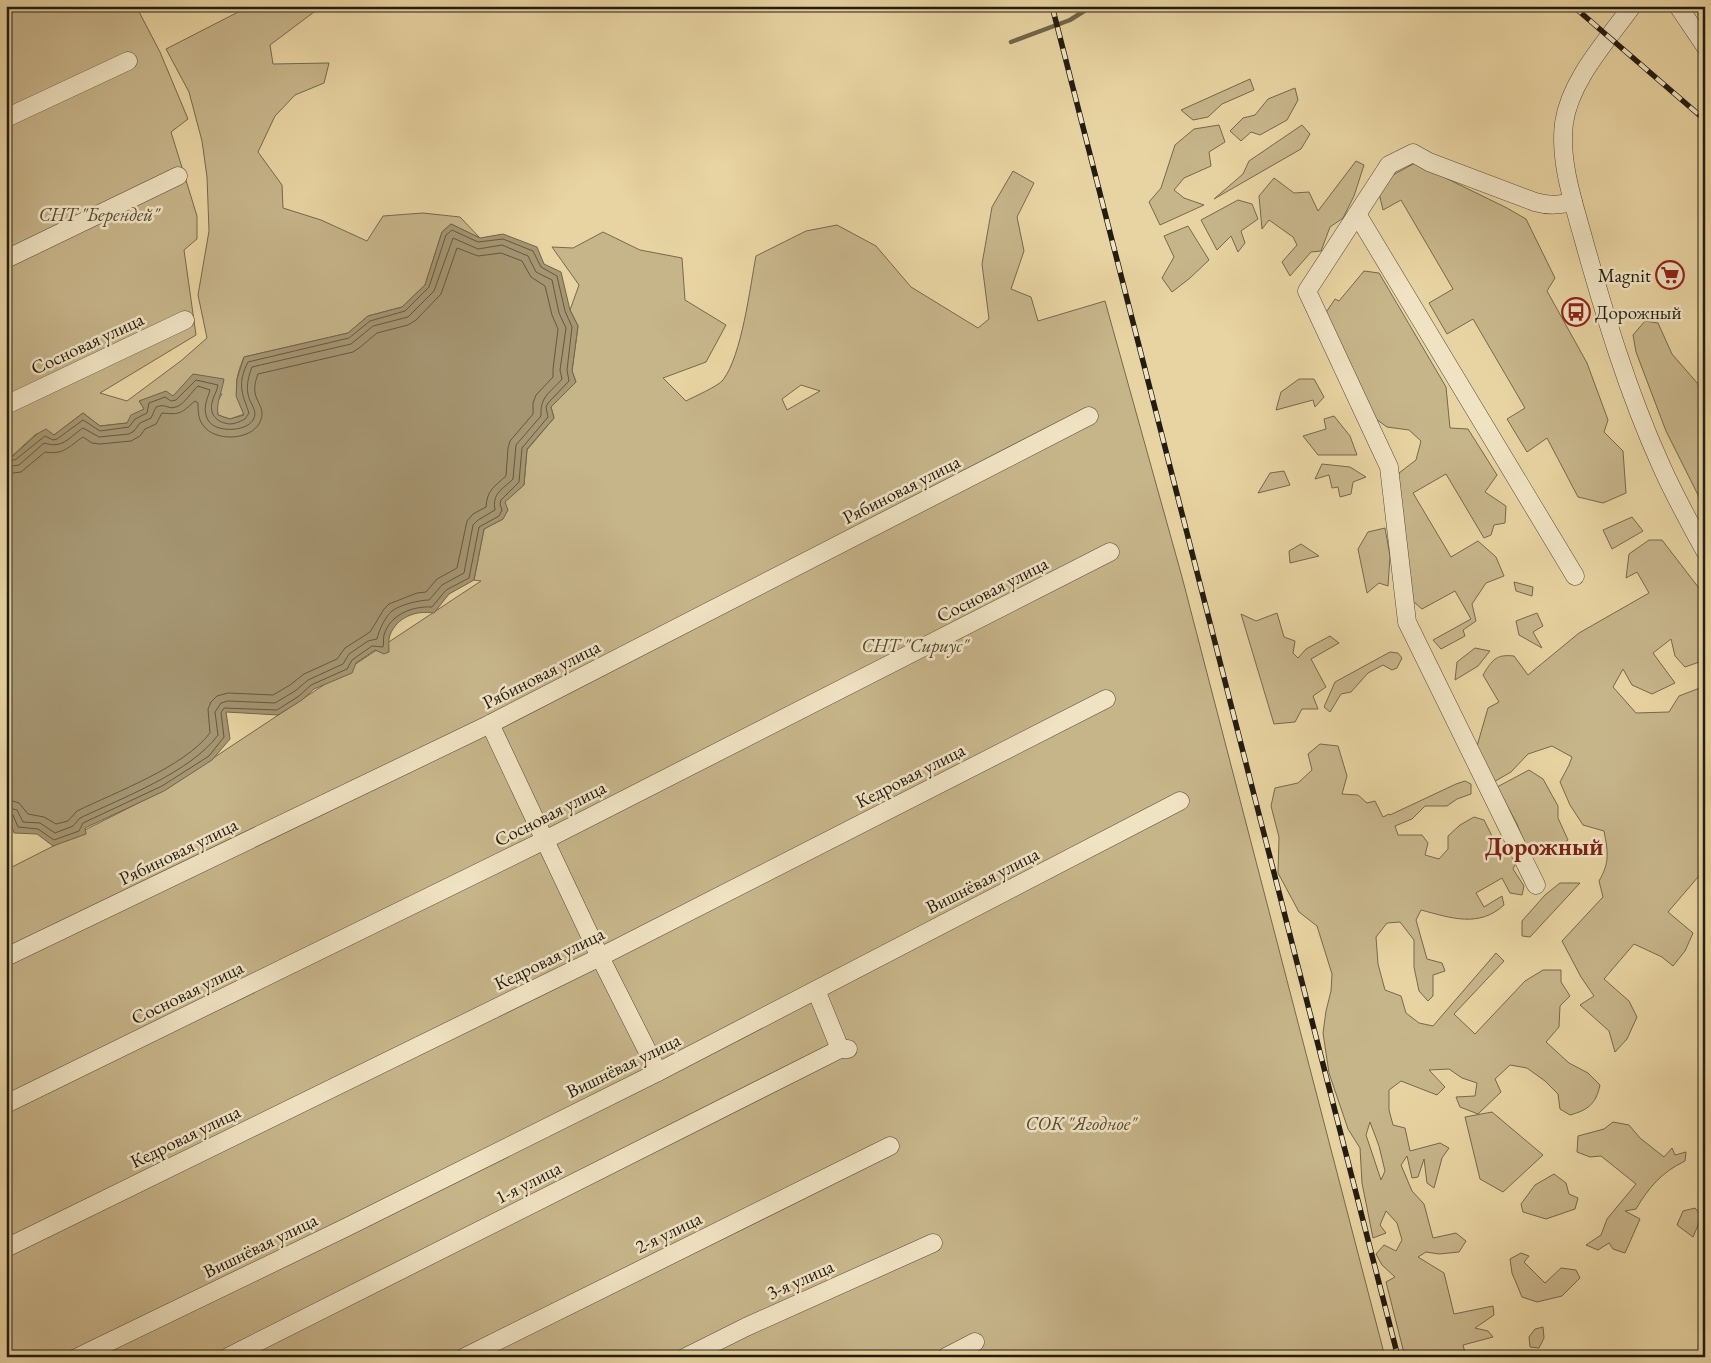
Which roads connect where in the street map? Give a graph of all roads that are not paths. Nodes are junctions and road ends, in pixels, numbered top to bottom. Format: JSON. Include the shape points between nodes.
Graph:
{"nodes":[{"id":1,"x":1632,"y":6,"type":"edge"},
{"id":2,"x":1678,"y":6,"type":"edge"},
{"id":3,"x":1705,"y":46,"type":"edge"},
{"id":4,"x":128,"y":61,"type":"dead end"},
{"id":5,"x":6,"y":118,"type":"edge"},
{"id":6,"x":178,"y":176,"type":"dead end"},
{"id":7,"x":1574,"y":202,"type":"junction"},
{"id":8,"x":1357,"y":214,"type":"junction"},
{"id":9,"x":6,"y":259,"type":"edge"},
{"id":10,"x":185,"y":320,"type":"dead end"},
{"id":11,"x":6,"y":405,"type":"edge"},
{"id":12,"x":1089,"y":416,"type":"dead end"},
{"id":13,"x":1705,"y":551,"type":"edge"},
{"id":14,"x":1110,"y":552,"type":"dead end"},
{"id":15,"x":1574,"y":576,"type":"dead end"},
{"id":16,"x":1106,"y":699,"type":"dead end"},
{"id":17,"x":490,"y":724,"type":"junction"},
{"id":18,"x":1180,"y":801,"type":"dead end"},
{"id":19,"x":545,"y":840,"type":"junction"},
{"id":20,"x":1536,"y":886,"type":"dead end"},
{"id":21,"x":6,"y":957,"type":"edge"},
{"id":22,"x":600,"y":957,"type":"junction"},
{"id":23,"x":816,"y":990,"type":"junction"},
{"id":24,"x":658,"y":1072,"type":"junction"},
{"id":25,"x":6,"y":1104,"type":"edge"},
{"id":26,"x":890,"y":1146,"type":"dead end"},
{"id":27,"x":933,"y":1243,"type":"dead end"},
{"id":28,"x":6,"y":1248,"type":"edge"},
{"id":29,"x":975,"y":1342,"type":"dead end"},
{"id":30,"x":78,"y":1357,"type":"edge"},
{"id":31,"x":228,"y":1357,"type":"edge"},
{"id":32,"x":465,"y":1357,"type":"edge"},
{"id":33,"x":686,"y":1357,"type":"edge"},
{"id":34,"x":946,"y":1357,"type":"edge"}],
"edges":[{"from":1,"to":7,"type":"street","via":[[1581,77],[1570,99],[1563,146]]},
{"from":2,"to":3,"type":"street"},
{"from":4,"to":5,"type":"street"},
{"from":6,"to":9,"type":"street"},
{"from":7,"to":8,"type":"street","via":[[1561,205],[1535,202],[1413,153],[1389,165]]},
{"from":7,"to":13,"type":"street","via":[[1592,271],[1638,409],[1659,463]]},
{"from":8,"to":15,"type":"street"},
{"from":8,"to":20,"type":"street","via":[[1307,291],[1389,467],[1407,622]]},
{"from":10,"to":11,"type":"street","name":"Сосновая улица"},
{"from":12,"to":17,"type":"street","name":"Рябиновая улица"},
{"from":14,"to":19,"type":"street","name":"Сосновая улица"},
{"from":16,"to":22,"type":"street","name":"Кедровая улица"},
{"from":17,"to":19,"type":"street"},
{"from":17,"to":21,"type":"street","name":"Рябиновая улица"},
{"from":18,"to":23,"type":"street","name":"Вишнёвая улица"},
{"from":19,"to":22,"type":"street"},
{"from":19,"to":25,"type":"street","name":"Сосновая улица"},
{"from":22,"to":24,"type":"street"},
{"from":22,"to":28,"type":"street","name":"Кедровая улица"},
{"from":23,"to":24,"type":"street","name":"Вишнёвая улица"},
{"from":23,"to":31,"type":"street","name":"1-я улица","via":[[844,1049]]},
{"from":24,"to":30,"type":"street","name":"Вишнёвая улица"},
{"from":26,"to":32,"type":"street","name":"2-я улица"},
{"from":27,"to":33,"type":"street","name":"3-я улица","via":[[746,1326]]},
{"from":29,"to":34,"type":"street"}]}
